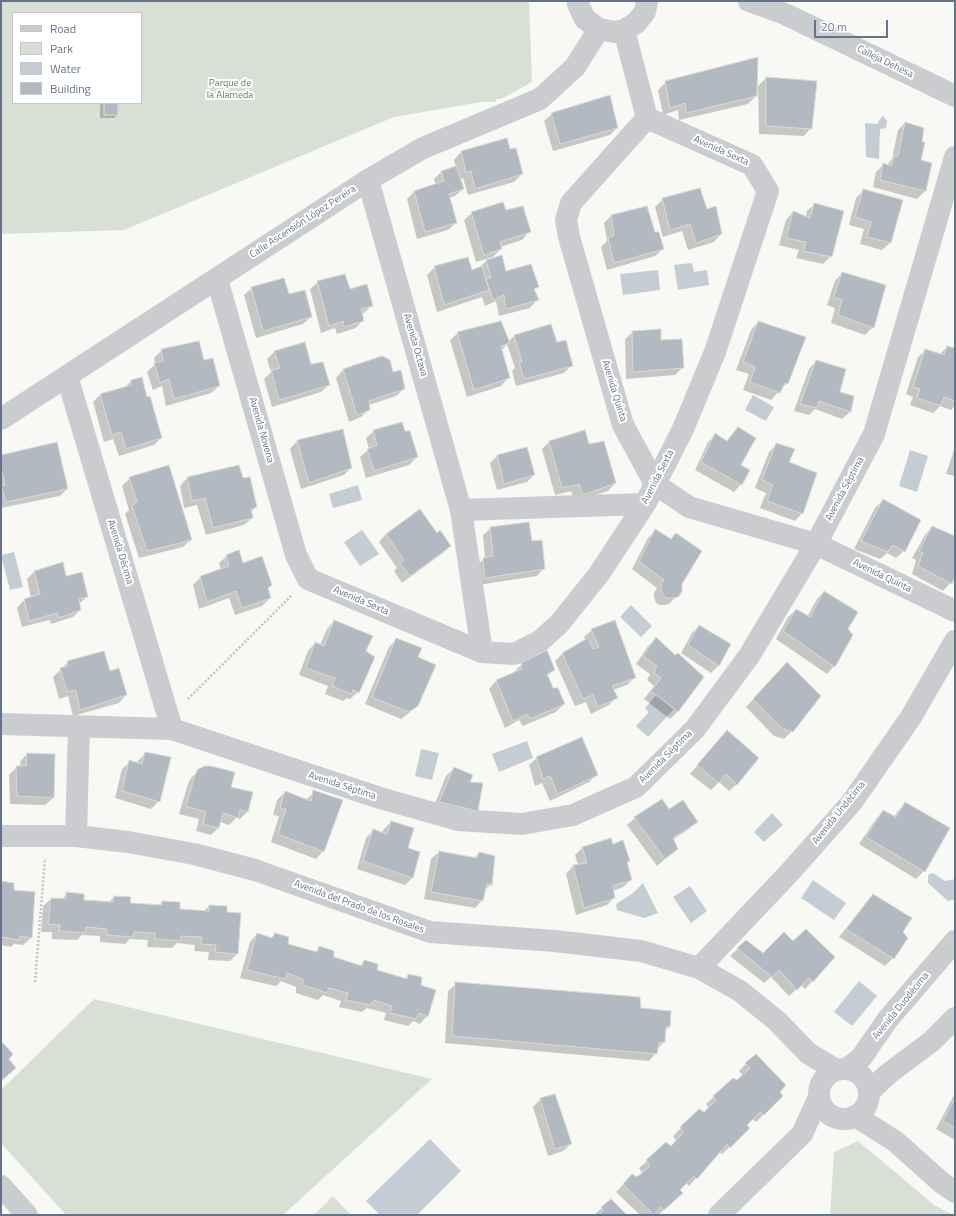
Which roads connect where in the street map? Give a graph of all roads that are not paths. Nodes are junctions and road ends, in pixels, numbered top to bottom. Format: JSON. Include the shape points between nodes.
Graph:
{"nodes":[{"id":1,"x":578,"y":1,"type":"edge"},
{"id":2,"x":647,"y":1,"type":"edge"},
{"id":3,"x":749,"y":1,"type":"edge"},
{"id":4,"x":599,"y":29,"type":"junction"},
{"id":5,"x":624,"y":30,"type":"junction"},
{"id":6,"x":955,"y":96,"type":"edge"},
{"id":7,"x":647,"y":118,"type":"junction"},
{"id":8,"x":955,"y":157,"type":"edge"},
{"id":9,"x":368,"y":180,"type":"junction"},
{"id":10,"x":217,"y":278,"type":"junction"},
{"id":11,"x":67,"y":376,"type":"junction"},
{"id":12,"x":1,"y":419,"type":"edge"},
{"id":13,"x":655,"y":484,"type":"junction"},
{"id":14,"x":645,"y":504,"type":"junction"},
{"id":15,"x":461,"y":510,"type":"junction"},
{"id":16,"x":816,"y":544,"type":"junction"},
{"id":17,"x":308,"y":579,"type":"joint"},
{"id":18,"x":955,"y":611,"type":"edge"},
{"id":19,"x":955,"y":640,"type":"edge"},
{"id":20,"x":482,"y":652,"type":"junction"},
{"id":21,"x":170,"y":723,"type":"junction"},
{"id":22,"x":1,"y":724,"type":"edge"},
{"id":23,"x":79,"y":727,"type":"junction"},
{"id":24,"x":1,"y":836,"type":"edge"},
{"id":25,"x":76,"y":836,"type":"junction"},
{"id":26,"x":955,"y":941,"type":"edge"},
{"id":27,"x":699,"y":968,"type":"junction"},
{"id":28,"x":955,"y":1018,"type":"edge"},
{"id":29,"x":808,"y":1054,"type":"junction"},
{"id":30,"x":842,"y":1070,"type":"junction"},
{"id":31,"x":820,"y":1092,"type":"junction"},
{"id":32,"x":869,"y":1094,"type":"junction"},
{"id":33,"x":851,"y":1117,"type":"junction"},
{"id":34,"x":802,"y":1134,"type":"junction"},
{"id":35,"x":895,"y":1141,"type":"junction"},
{"id":36,"x":1,"y":1186,"type":"edge"},
{"id":37,"x":955,"y":1192,"type":"edge"},
{"id":38,"x":27,"y":1215,"type":"edge"},
{"id":39,"x":719,"y":1215,"type":"edge"}],
"edges":[{"from":1,"to":4,"type":"street","via":[[585,19]]},
{"from":2,"to":5,"type":"street","via":[[645,12],[636,23]]},
{"from":3,"to":6,"type":"street","name":"Calleja Dehesa","via":[[785,14]]},
{"from":4,"to":5,"type":"street","via":[[615,32]]},
{"from":4,"to":9,"type":"street","name":"Calle Ascensión López Pereira","via":[[575,68],[540,99],[423,148]]},
{"from":5,"to":7,"type":"street"},
{"from":7,"to":13,"type":"street","name":"Avenida Quinta","via":[[571,203],[566,220],[623,425]]},
{"from":7,"to":13,"type":"street","name":"Avenida Sexta","via":[[752,164],[768,191],[715,352],[683,429]]},
{"from":8,"to":16,"type":"street","name":"Avenida Séptima","via":[[874,434]]},
{"from":9,"to":10,"type":"street","name":"Calle Ascensión López Pereira"},
{"from":9,"to":15,"type":"street","name":"Avenida Octava"},
{"from":10,"to":11,"type":"street","name":"Calle Ascensión López Pereira"},
{"from":10,"to":17,"type":"street","name":"Avenida Novena","via":[[296,555]]},
{"from":11,"to":12,"type":"street","name":"Calle Ascensión López Pereira"},
{"from":11,"to":21,"type":"street","name":"Avenida Décima"},
{"from":13,"to":14,"type":"street","name":"Avenida Sexta"},
{"from":13,"to":16,"type":"street","name":"Avenida Quinta","via":[[689,507]]},
{"from":14,"to":15,"type":"street"},
{"from":14,"to":20,"type":"street","name":"Avenida Sexta","via":[[599,574],[559,624],[540,641],[514,654]]},
{"from":15,"to":20,"type":"street","name":"Avenida Octava"},
{"from":16,"to":18,"type":"street","name":"Avenida Quinta"},
{"from":16,"to":21,"type":"street","name":"Avenida Séptima","via":[[749,656],[695,729],[636,787],[572,816],[522,824],[458,820],[380,798]]},
{"from":17,"to":20,"type":"street","name":"Avenida Sexta"},
{"from":19,"to":27,"type":"street","name":"Avenida Undécima","via":[[910,717],[852,802]]},
{"from":21,"to":23,"type":"street","name":"Avenida Séptima"},
{"from":22,"to":23,"type":"street","name":"Avenida Séptima"},
{"from":23,"to":25,"type":"street"},
{"from":24,"to":25,"type":"street","name":"Avenida del Prado de los Rosales"},
{"from":25,"to":27,"type":"street","name":"Avenida del Prado de los Rosales","via":[[194,854],[255,870],[430,932],[555,941],[641,951]]},
{"from":26,"to":30,"type":"street","name":"Avenida Duodécima","via":[[888,1019],[861,1058]]},
{"from":27,"to":29,"type":"street","name":"Avenida del Prado de los Rosales","via":[[740,991],[777,1021]]},
{"from":28,"to":32,"type":"street","via":[[932,1041],[888,1074]]},
{"from":29,"to":30,"type":"street","name":"Avenida del Prado de los Rosales"},
{"from":29,"to":31,"type":"street","name":"Avenida del Prado de los Rosales"},
{"from":30,"to":31,"type":"street","via":[[829,1074],[823,1080]]},
{"from":30,"to":32,"type":"street","via":[[855,1072],[862,1077]]},
{"from":31,"to":33,"type":"street","via":[[822,1106],[828,1113],[837,1118]]},
{"from":31,"to":34,"type":"street"},
{"from":32,"to":33,"type":"street","via":[[862,1111]]},
{"from":32,"to":35,"type":"street"},
{"from":33,"to":34,"type":"street"},
{"from":33,"to":35,"type":"street"},
{"from":34,"to":39,"type":"street"},
{"from":35,"to":37,"type":"street"},
{"from":36,"to":38,"type":"street"}]}
